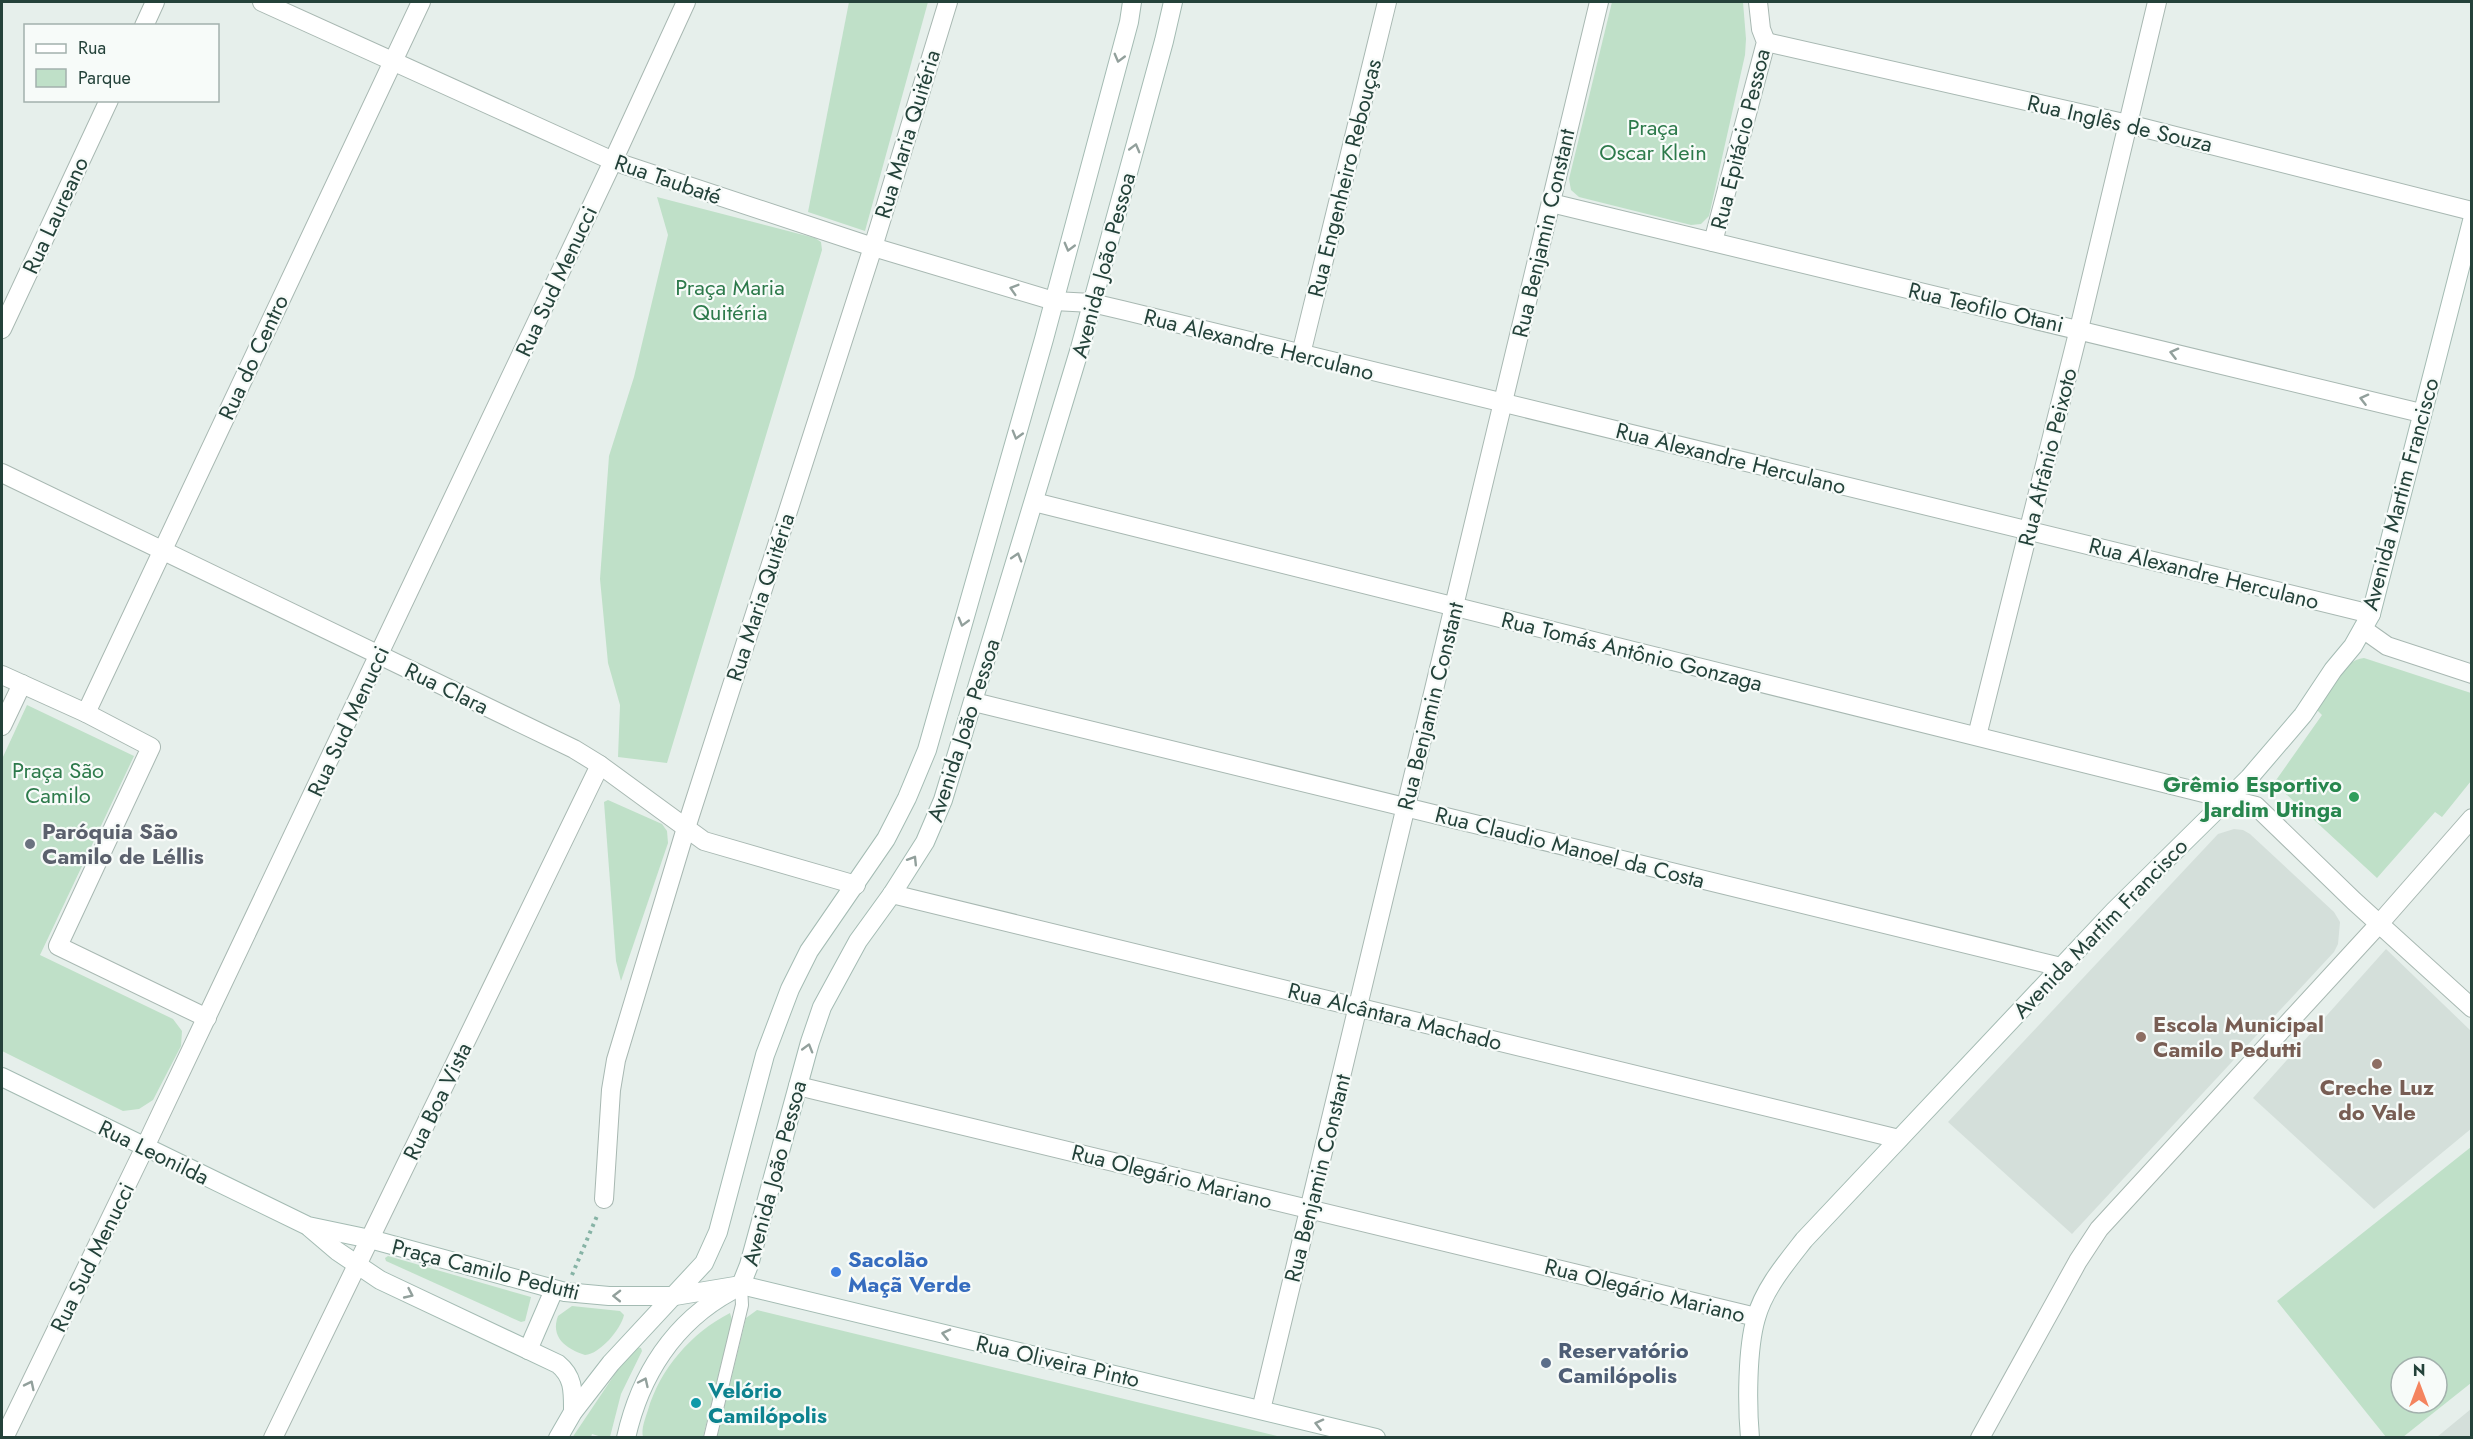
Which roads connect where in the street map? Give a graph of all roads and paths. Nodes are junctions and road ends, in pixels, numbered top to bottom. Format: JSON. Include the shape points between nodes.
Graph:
{"nodes":[{"id":1,"x":155,"y":2,"type":"edge"},
{"id":2,"x":262,"y":2,"type":"edge"},
{"id":3,"x":421,"y":2,"type":"edge"},
{"id":4,"x":686,"y":2,"type":"edge"},
{"id":5,"x":948,"y":2,"type":"edge"},
{"id":6,"x":1132,"y":2,"type":"edge"},
{"id":7,"x":1173,"y":2,"type":"edge"},
{"id":8,"x":1387,"y":2,"type":"edge"},
{"id":9,"x":1599,"y":2,"type":"edge"},
{"id":10,"x":1758,"y":2,"type":"edge"},
{"id":11,"x":2157,"y":2,"type":"edge"},
{"id":12,"x":145,"y":24,"type":"edge"},
{"id":13,"x":1766,"y":42,"type":"junction"},
{"id":14,"x":393,"y":61,"type":"junction"},
{"id":15,"x":108,"y":102,"type":"edge"},
{"id":16,"x":2128,"y":124,"type":"junction"},
{"id":17,"x":612,"y":161,"type":"junction"},
{"id":18,"x":1551,"y":203,"type":"junction"},
{"id":19,"x":2472,"y":211,"type":"edge"},
{"id":20,"x":2472,"y":221,"type":"edge"},
{"id":21,"x":1713,"y":242,"type":"junction"},
{"id":22,"x":873,"y":247,"type":"junction"},
{"id":23,"x":1054,"y":301,"type":"junction"},
{"id":24,"x":1092,"y":303,"type":"junction"},
{"id":25,"x":2,"y":329,"type":"edge"},
{"id":26,"x":2079,"y":329,"type":"junction"},
{"id":27,"x":1301,"y":354,"type":"junction"},
{"id":28,"x":1503,"y":403,"type":"junction"},
{"id":29,"x":2421,"y":413,"type":"junction"},
{"id":30,"x":2,"y":473,"type":"edge"},
{"id":31,"x":1034,"y":502,"type":"junction"},
{"id":32,"x":2029,"y":530,"type":"junction"},
{"id":33,"x":163,"y":550,"type":"junction"},
{"id":34,"x":1454,"y":607,"type":"junction"},
{"id":35,"x":2367,"y":621,"type":"junction"},
{"id":36,"x":380,"y":655,"type":"junction"},
{"id":37,"x":2472,"y":674,"type":"edge"},
{"id":38,"x":2,"y":675,"type":"edge"},
{"id":39,"x":22,"y":684,"type":"junction"},
{"id":40,"x":974,"y":702,"type":"junction"},
{"id":41,"x":86,"y":713,"type":"junction"},
{"id":42,"x":2,"y":726,"type":"edge"},
{"id":43,"x":1977,"y":736,"type":"junction"},
{"id":44,"x":600,"y":765,"type":"junction"},
{"id":45,"x":2229,"y":798,"type":"junction"},
{"id":46,"x":1406,"y":806,"type":"junction"},
{"id":47,"x":2472,"y":818,"type":"edge"},
{"id":48,"x":686,"y":828,"type":"junction"},
{"id":49,"x":856,"y":885,"type":"junction"},
{"id":50,"x":892,"y":894,"type":"junction"},
{"id":51,"x":2379,"y":924,"type":"junction"},
{"id":52,"x":2061,"y":967,"type":"junction"},
{"id":53,"x":1358,"y":1007,"type":"junction"},
{"id":54,"x":2472,"y":1008,"type":"edge"},
{"id":55,"x":207,"y":1018,"type":"junction"},
{"id":56,"x":2,"y":1077,"type":"edge"},
{"id":57,"x":798,"y":1086,"type":"junction"},
{"id":58,"x":1899,"y":1139,"type":"junction"},
{"id":59,"x":146,"y":1147,"type":"junction"},
{"id":60,"x":604,"y":1199,"type":"joint"},
{"id":61,"x":1309,"y":1209,"type":"junction"},
{"id":62,"x":308,"y":1226,"type":"junction"},
{"id":63,"x":370,"y":1239,"type":"junction"},
{"id":64,"x":357,"y":1266,"type":"junction"},
{"id":65,"x":741,"y":1285,"type":"junction"},
{"id":66,"x":560,"y":1291,"type":"junction"},
{"id":67,"x":675,"y":1296,"type":"junction"},
{"id":68,"x":1756,"y":1317,"type":"junction"},
{"id":69,"x":528,"y":1350,"type":"junction"},
{"id":70,"x":1261,"y":1410,"type":"junction"},
{"id":71,"x":573,"y":1412,"type":"junction"},
{"id":72,"x":4,"y":1437,"type":"edge"},
{"id":73,"x":273,"y":1437,"type":"edge"},
{"id":74,"x":558,"y":1437,"type":"edge"},
{"id":75,"x":626,"y":1437,"type":"edge"},
{"id":76,"x":710,"y":1437,"type":"edge"},
{"id":77,"x":1376,"y":1437,"type":"edge"},
{"id":78,"x":1750,"y":1437,"type":"edge"},
{"id":79,"x":1980,"y":1437,"type":"edge"}],
"edges":[{"from":1,"to":12,"type":"street"},
{"from":2,"to":14,"type":"street","name":"Rua Taubaté"},
{"from":3,"to":14,"type":"street","name":"Rua do Centro"},
{"from":4,"to":17,"type":"street","name":"Rua Sud Menucci"},
{"from":5,"to":22,"type":"street","name":"Rua Maria Quitéria"},
{"from":6,"to":23,"type":"street","name":"Avenida João Pessoa","one_way":true},
{"from":24,"to":7,"type":"street","name":"Avenida João Pessoa","one_way":true},
{"from":8,"to":27,"type":"street","name":"Rua Engenheiro Rebouças"},
{"from":9,"to":18,"type":"street","name":"Rua Benjamin Constant"},
{"from":10,"to":13,"type":"street","name":"Rua Epitácio Pessoa"},
{"from":11,"to":16,"type":"street","name":"Rua Afrânio Peixoto"},
{"from":13,"to":16,"type":"street","name":"Rua Inglês de Souza"},
{"from":13,"to":21,"type":"street","name":"Rua Epitácio Pessoa"},
{"from":14,"to":17,"type":"street","name":"Rua Taubaté"},
{"from":14,"to":33,"type":"street","name":"Rua do Centro"},
{"from":15,"to":25,"type":"street","name":"Rua Laureano"},
{"from":16,"to":19,"type":"street","name":"Rua Inglês de Souza"},
{"from":16,"to":26,"type":"street","name":"Rua Afrânio Peixoto"},
{"from":17,"to":22,"type":"street","name":"Rua Taubaté"},
{"from":17,"to":36,"type":"street","name":"Rua Sud Menucci"},
{"from":18,"to":21,"type":"street","name":"Rua Teofilo Otani"},
{"from":18,"to":28,"type":"street","name":"Rua Benjamin Constant"},
{"from":20,"to":29,"type":"street","name":"Avenida Martim Francisco"},
{"from":21,"to":26,"type":"street","name":"Rua Teofilo Otani"},
{"from":23,"to":22,"type":"street","name":"Rua Taubaté","one_way":true},
{"from":22,"to":48,"type":"street","name":"Rua Maria Quitéria"},
{"from":23,"to":24,"type":"street","name":"Rua Taubaté"},
{"from":23,"to":49,"type":"street","name":"Avenida João Pessoa","one_way":true,"via":[[927,750],[908,798]]},
{"from":24,"to":27,"type":"street","name":"Rua Alexandre Herculano"},
{"from":24,"to":31,"type":"street","name":"Avenida João Pessoa"},
{"from":29,"to":26,"type":"street","name":"Rua Teofilo Otani","one_way":true},
{"from":26,"to":32,"type":"street","name":"Rua Afrânio Peixoto"},
{"from":27,"to":28,"type":"street","name":"Rua Alexandre Herculano"},
{"from":28,"to":32,"type":"street","name":"Rua Alexandre Herculano"},
{"from":28,"to":34,"type":"street","name":"Rua Benjamin Constant"},
{"from":29,"to":35,"type":"street","name":"Avenida Martim Francisco"},
{"from":30,"to":33,"type":"street","name":"Rua Clara"},
{"from":31,"to":34,"type":"street","name":"Rua Tomás Antônio Gonzaga"},
{"from":40,"to":31,"type":"street","name":"Avenida João Pessoa","one_way":true},
{"from":32,"to":35,"type":"street","name":"Rua Alexandre Herculano"},
{"from":32,"to":43,"type":"street","name":"Rua Afrânio Peixoto"},
{"from":33,"to":36,"type":"street","name":"Rua Clara"},
{"from":33,"to":41,"type":"street","name":"Rua do Centro"},
{"from":34,"to":43,"type":"street","name":"Rua Tomás Antônio Gonzaga"},
{"from":34,"to":46,"type":"street","name":"Rua Benjamin Constant"},
{"from":35,"to":37,"type":"street","via":[[2387,646]]},
{"from":35,"to":45,"type":"street","name":"Avenida Martim Francisco","via":[[2303,715]]},
{"from":36,"to":44,"type":"street","name":"Rua Clara"},
{"from":36,"to":55,"type":"street","name":"Rua Sud Menucci"},
{"from":38,"to":39,"type":"street"},
{"from":39,"to":41,"type":"street"},
{"from":39,"to":42,"type":"street"},
{"from":40,"to":46,"type":"street","name":"Rua Claudio Manoel da Costa"},
{"from":50,"to":40,"type":"street","name":"Avenida João Pessoa","one_way":true,"via":[[925,842],[943,800]]},
{"from":41,"to":55,"type":"street","via":[[151,747],[58,946]]},
{"from":43,"to":45,"type":"street","name":"Rua Tomás Antônio Gonzaga"},
{"from":44,"to":48,"type":"street","name":"Rua Clara"},
{"from":44,"to":63,"type":"street","name":"Rua Boa Vista"},
{"from":45,"to":51,"type":"street","name":"Rua Tomás Antônio Gonzaga","via":[[2256,806]]},
{"from":45,"to":52,"type":"street","name":"Avenida Martim Francisco"},
{"from":46,"to":52,"type":"street","name":"Rua Claudio Manoel da Costa"},
{"from":46,"to":53,"type":"street","name":"Rua Benjamin Constant"},
{"from":47,"to":51,"type":"street"},
{"from":48,"to":49,"type":"street","name":"Rua Clara","via":[[704,841]]},
{"from":48,"to":60,"type":"street","name":"Rua Maria Quitéria","via":[[616,1060]]},
{"from":49,"to":67,"type":"street","name":"Avenida João Pessoa","via":[[809,951],[790,989],[765,1055],[711,1251],[697,1274]]},
{"from":50,"to":53,"type":"street","name":"Rua Alcântara Machado"},
{"from":57,"to":50,"type":"street","name":"Avenida João Pessoa","one_way":true,"via":[[822,1007],[858,942]]},
{"from":51,"to":54,"type":"street","name":"Rua Tomás Antônio Gonzaga"},
{"from":51,"to":79,"type":"street","via":[[2099,1229]]},
{"from":52,"to":58,"type":"street","name":"Avenida Martim Francisco"},
{"from":53,"to":58,"type":"street","name":"Rua Alcântara Machado"},
{"from":53,"to":61,"type":"street","name":"Rua Benjamin Constant"},
{"from":55,"to":59,"type":"street","name":"Rua Sud Menucci"},
{"from":56,"to":59,"type":"street","name":"Rua Leonilda"},
{"from":57,"to":61,"type":"street","name":"Rua Olegário Mariano"},
{"from":57,"to":65,"type":"street","name":"Avenida João Pessoa"},
{"from":58,"to":68,"type":"street","name":"Avenida Martim Francisco","via":[[1804,1240],[1785,1264]]},
{"from":59,"to":62,"type":"street","name":"Rua Leonilda"},
{"from":72,"to":59,"type":"street","name":"Rua Sud Menucci","one_way":true},
{"from":60,"to":66,"type":"path"},
{"from":61,"to":68,"type":"street","name":"Rua Olegário Mariano"},
{"from":61,"to":70,"type":"street","name":"Rua Benjamin Constant"},
{"from":62,"to":63,"type":"street","name":"Rua Leonilda"},
{"from":62,"to":64,"type":"street","name":"Rua Leonilda"},
{"from":63,"to":64,"type":"street","name":"Rua Boa Vista"},
{"from":63,"to":66,"type":"street","name":"Praça Camilo Pedutti"},
{"from":64,"to":69,"type":"street","name":"Praça Camilo Pedutti","one_way":true},
{"from":64,"to":73,"type":"street","name":"Rua Boa Vista"},
{"from":65,"to":67,"type":"street","name":"Avenida João Pessoa"},
{"from":70,"to":65,"type":"street","name":"Rua Oliveira Pinto","one_way":true},
{"from":75,"to":65,"type":"street","one_way":true,"via":[[645,1380],[665,1347],[707,1306]]},
{"from":65,"to":76,"type":"lane","via":[[742,1305]]},
{"from":67,"to":66,"type":"street","name":"Praça Camilo Pedutti","one_way":true},
{"from":66,"to":69,"type":"street"},
{"from":67,"to":71,"type":"street","via":[[611,1363]]},
{"from":68,"to":78,"type":"street","name":"Avenida Martim Francisco"},
{"from":69,"to":71,"type":"street","name":"Praça Camilo Pedutti","via":[[558,1364],[570,1376]]},
{"from":77,"to":70,"type":"street","name":"Rua Oliveira Pinto","one_way":true},
{"from":71,"to":74,"type":"street"}]}
